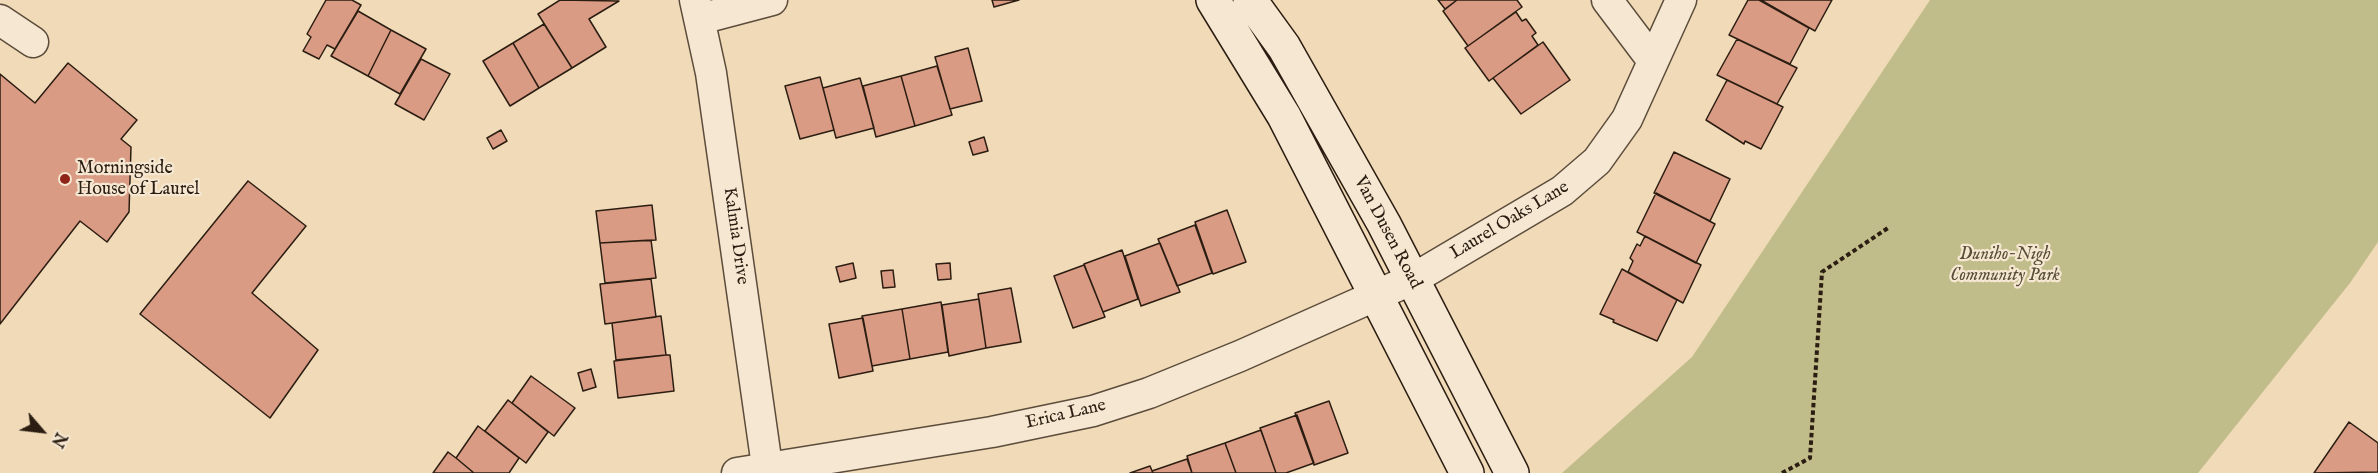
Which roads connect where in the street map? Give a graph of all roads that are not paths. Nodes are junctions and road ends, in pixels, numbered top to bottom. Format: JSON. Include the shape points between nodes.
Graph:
{"nodes":[{"id":1,"x":772,"y":0,"type":"edge"},
{"id":2,"x":1213,"y":0,"type":"edge"},
{"id":3,"x":1250,"y":0,"type":"edge"},
{"id":4,"x":1607,"y":0,"type":"edge"},
{"id":5,"x":1681,"y":0,"type":"edge"},
{"id":6,"x":698,"y":10,"type":"edge"},
{"id":7,"x":0,"y":20,"type":"edge"},
{"id":8,"x":33,"y":42,"type":"dead end"},
{"id":9,"x":1653,"y":61,"type":"junction"},
{"id":10,"x":1413,"y":279,"type":"junction"},
{"id":11,"x":1377,"y":296,"type":"junction"},
{"id":12,"x":767,"y":470,"type":"edge"},
{"id":13,"x":737,"y":473,"type":"edge"},
{"id":14,"x":1467,"y":473,"type":"edge"},
{"id":15,"x":1512,"y":473,"type":"edge"}],
"edges":[{"from":1,"to":6,"type":"street"},
{"from":2,"to":11,"type":"main road","name":"Van Dusen Road","via":[[1284,116]]},
{"from":3,"to":10,"type":"main road","name":"Van Dusen Road","via":[[1284,47]]},
{"from":4,"to":9,"type":"street"},
{"from":5,"to":9,"type":"street","name":"Laurel Oaks Lane"},
{"from":6,"to":12,"type":"street","name":"Kalmia Drive","via":[[711,73]]},
{"from":7,"to":8,"type":"street"},
{"from":9,"to":10,"type":"street","name":"Laurel Oaks Lane","via":[[1610,146],[1575,182]]},
{"from":10,"to":11,"type":"street","name":"Laurel Oaks Lane"},
{"from":10,"to":15,"type":"main road","name":"Van Dusen Road"},
{"from":11,"to":12,"type":"street","name":"Erica Lane","via":[[1149,393],[1093,411]]},
{"from":11,"to":14,"type":"main road","name":"Van Dusen Road"},
{"from":12,"to":13,"type":"street","name":"Erica Lane"}]}
